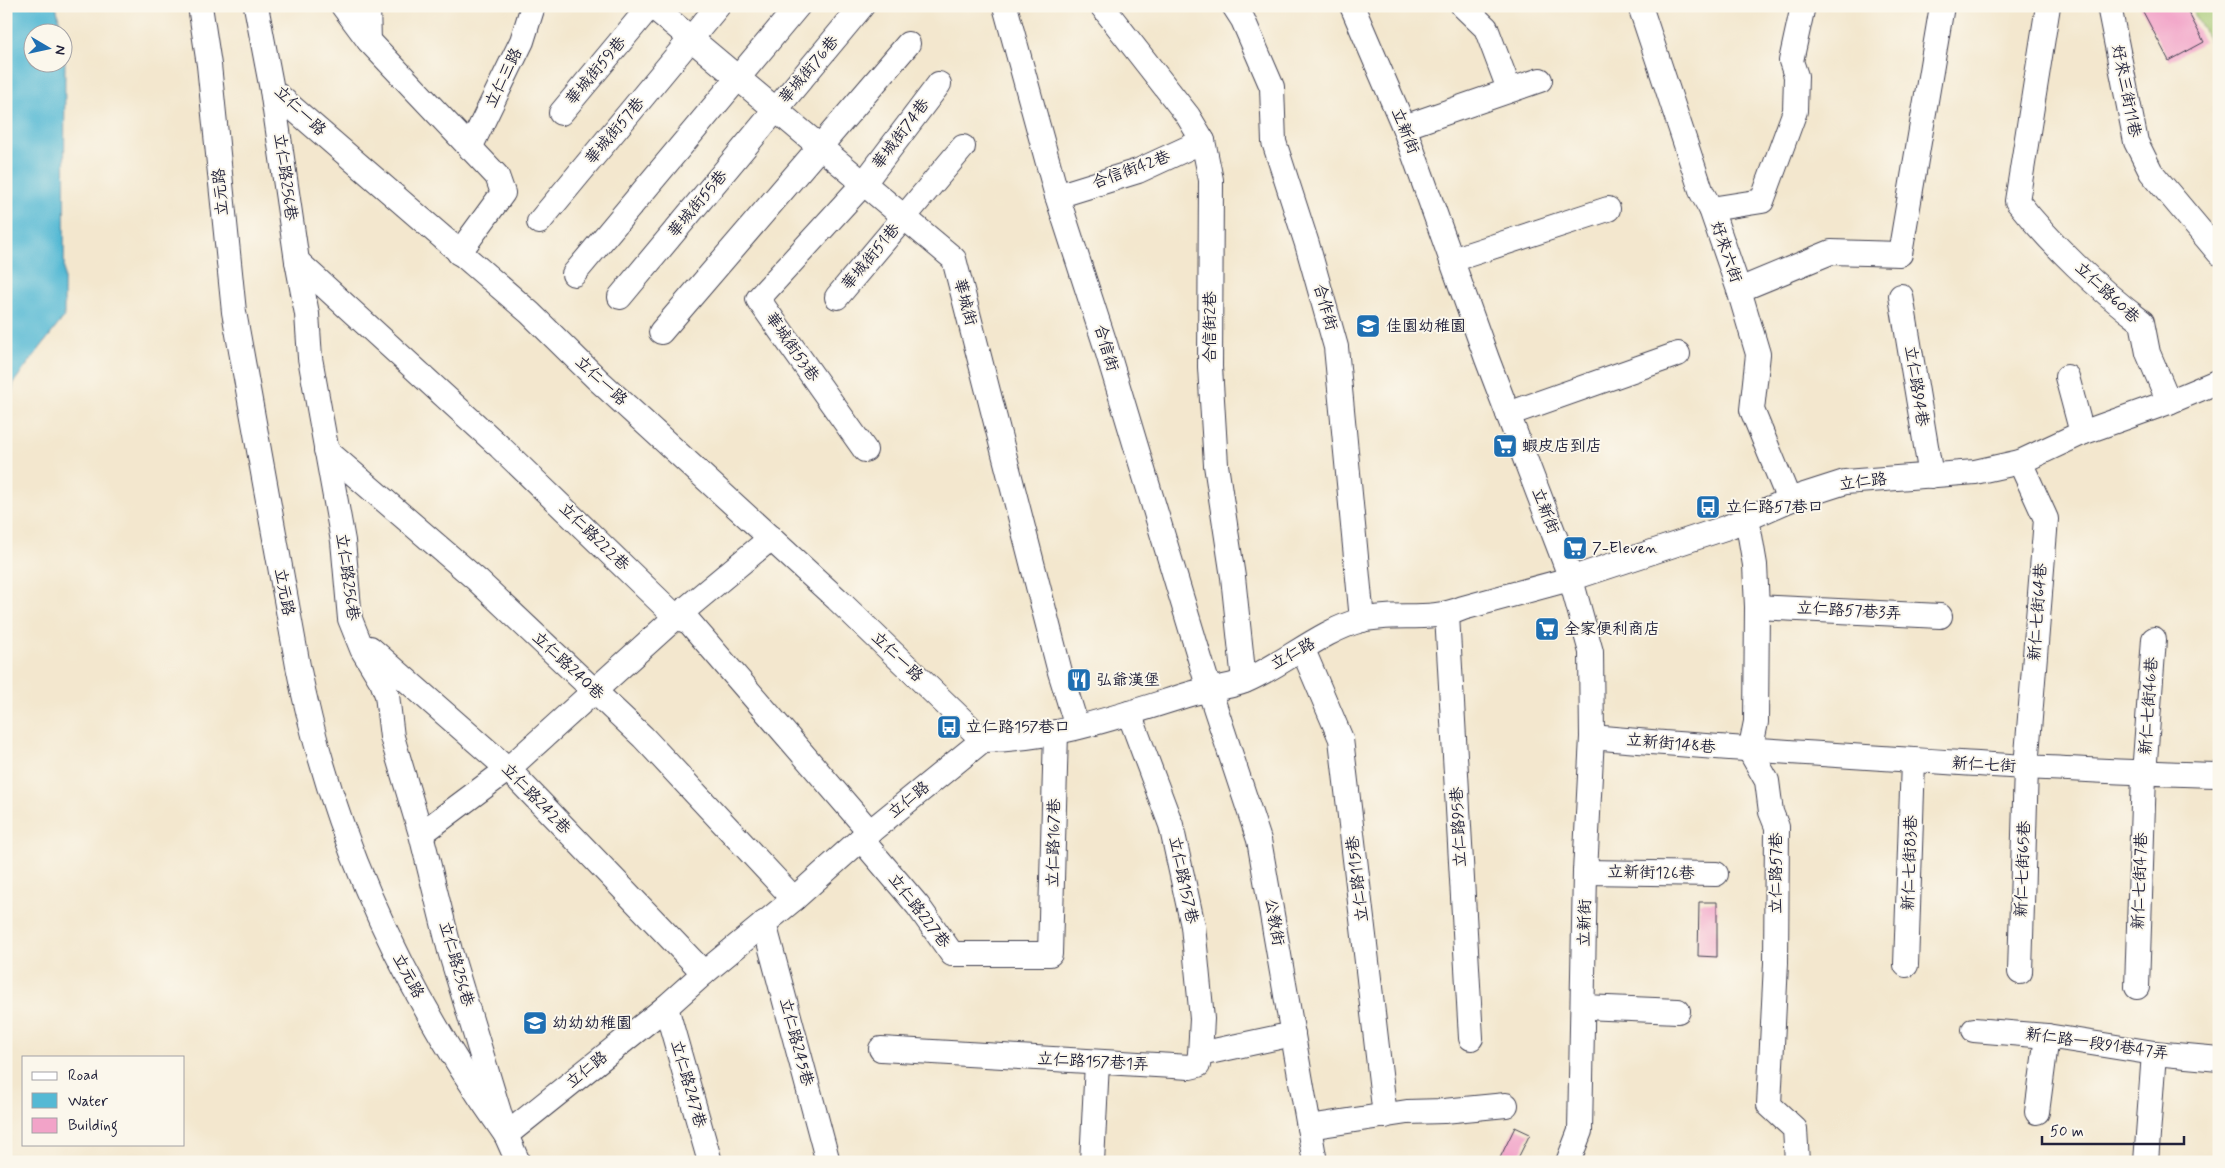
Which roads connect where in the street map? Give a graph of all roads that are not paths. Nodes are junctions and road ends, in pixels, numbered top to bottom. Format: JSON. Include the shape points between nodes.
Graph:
{"nodes":[{"id":1,"x":200,"y":6,"type":"edge"},
{"id":2,"x":256,"y":6,"type":"edge"},
{"id":3,"x":343,"y":6,"type":"edge"},
{"id":4,"x":368,"y":6,"type":"edge"},
{"id":5,"x":533,"y":6,"type":"edge"},
{"id":6,"x":651,"y":6,"type":"edge"},
{"id":7,"x":718,"y":6,"type":"edge"},
{"id":8,"x":798,"y":6,"type":"edge"},
{"id":9,"x":862,"y":6,"type":"edge"},
{"id":10,"x":1005,"y":6,"type":"edge"},
{"id":11,"x":1102,"y":6,"type":"edge"},
{"id":12,"x":1234,"y":6,"type":"edge"},
{"id":13,"x":1352,"y":6,"type":"edge"},
{"id":14,"x":1463,"y":6,"type":"edge"},
{"id":15,"x":1803,"y":6,"type":"edge"},
{"id":16,"x":1942,"y":6,"type":"edge"},
{"id":17,"x":2048,"y":6,"type":"edge"},
{"id":18,"x":2109,"y":6,"type":"edge"},
{"id":19,"x":1642,"y":7,"type":"edge"},
{"id":20,"x":691,"y":39,"type":"junction"},
{"id":21,"x":369,"y":41,"type":"junction"},
{"id":22,"x":908,"y":44,"type":"dead end"},
{"id":23,"x":738,"y":78,"type":"junction"},
{"id":24,"x":1540,"y":80,"type":"dead end"},
{"id":25,"x":939,"y":84,"type":"dead end"},
{"id":26,"x":1509,"y":89,"type":"junction"},
{"id":27,"x":272,"y":90,"type":"junction"},
{"id":28,"x":776,"y":110,"type":"junction"},
{"id":29,"x":561,"y":113,"type":"dead end"},
{"id":30,"x":1404,"y":126,"type":"junction"},
{"id":31,"x":1204,"y":141,"type":"junction"},
{"id":32,"x":820,"y":147,"type":"junction"},
{"id":33,"x":963,"y":147,"type":"dead end"},
{"id":34,"x":470,"y":148,"type":"junction"},
{"id":35,"x":864,"y":183,"type":"junction"},
{"id":36,"x":1057,"y":196,"type":"junction"},
{"id":37,"x":1608,"y":209,"type":"dead end"},
{"id":38,"x":1710,"y":209,"type":"junction"},
{"id":39,"x":904,"y":217,"type":"junction"},
{"id":40,"x":539,"y":222,"type":"dead end"},
{"id":41,"x":459,"y":252,"type":"junction"},
{"id":42,"x":2219,"y":253,"type":"edge"},
{"id":43,"x":1452,"y":260,"type":"junction"},
{"id":44,"x":297,"y":261,"type":"junction"},
{"id":45,"x":574,"y":274,"type":"dead end"},
{"id":46,"x":1739,"y":290,"type":"junction"},
{"id":47,"x":1901,"y":296,"type":"dead end"},
{"id":48,"x":620,"y":297,"type":"dead end"},
{"id":49,"x":837,"y":297,"type":"dead end"},
{"id":50,"x":661,"y":332,"type":"dead end"},
{"id":51,"x":1678,"y":354,"type":"dead end"},
{"id":52,"x":2067,"y":377,"type":"dead end"},
{"id":53,"x":2219,"y":381,"type":"edge"},
{"id":54,"x":2169,"y":402,"type":"junction"},
{"id":55,"x":1508,"y":414,"type":"junction"},
{"id":56,"x":2082,"y":433,"type":"junction"},
{"id":57,"x":326,"y":450,"type":"junction"},
{"id":58,"x":865,"y":450,"type":"dead end"},
{"id":59,"x":2020,"y":462,"type":"junction"},
{"id":60,"x":1931,"y":476,"type":"junction"},
{"id":61,"x":1789,"y":500,"type":"junction"},
{"id":62,"x":1747,"y":518,"type":"junction"},
{"id":63,"x":771,"y":538,"type":"junction"},
{"id":64,"x":1570,"y":579,"type":"junction"},
{"id":65,"x":1757,"y":607,"type":"junction"},
{"id":66,"x":1447,"y":615,"type":"junction"},
{"id":67,"x":1940,"y":616,"type":"dead end"},
{"id":68,"x":676,"y":617,"type":"junction"},
{"id":69,"x":1362,"y":620,"type":"junction"},
{"id":70,"x":358,"y":638,"type":"junction"},
{"id":71,"x":2154,"y":638,"type":"dead end"},
{"id":72,"x":1302,"y":650,"type":"junction"},
{"id":73,"x":1244,"y":682,"type":"junction"},
{"id":74,"x":1209,"y":689,"type":"junction"},
{"id":75,"x":594,"y":690,"type":"junction"},
{"id":76,"x":1130,"y":712,"type":"junction"},
{"id":77,"x":1066,"y":729,"type":"junction"},
{"id":78,"x":1592,"y":737,"type":"junction"},
{"id":79,"x":984,"y":740,"type":"junction"},
{"id":80,"x":1750,"y":751,"type":"junction"},
{"id":81,"x":1913,"y":761,"type":"junction"},
{"id":82,"x":2026,"y":766,"type":"junction"},
{"id":83,"x":508,"y":769,"type":"junction"},
{"id":84,"x":2144,"y":774,"type":"junction"},
{"id":85,"x":2219,"y":775,"type":"edge"},
{"id":86,"x":421,"y":834,"type":"junction"},
{"id":87,"x":865,"y":836,"type":"junction"},
{"id":88,"x":1586,"y":872,"type":"junction"},
{"id":89,"x":1716,"y":874,"type":"dead end"},
{"id":90,"x":794,"y":899,"type":"junction"},
{"id":91,"x":764,"y":923,"type":"junction"},
{"id":92,"x":1050,"y":954,"type":"joint"},
{"id":93,"x":1906,"y":965,"type":"dead end"},
{"id":94,"x":2020,"y":972,"type":"dead end"},
{"id":95,"x":704,"y":973,"type":"junction"},
{"id":96,"x":2137,"y":987,"type":"dead end"},
{"id":97,"x":666,"y":1007,"type":"junction"},
{"id":98,"x":1584,"y":1007,"type":"junction"},
{"id":99,"x":1678,"y":1011,"type":"dead end"},
{"id":100,"x":1974,"y":1030,"type":"dead end"},
{"id":101,"x":1293,"y":1034,"type":"junction"},
{"id":102,"x":2047,"y":1036,"type":"junction"},
{"id":103,"x":1471,"y":1038,"type":"dead end"},
{"id":104,"x":881,"y":1049,"type":"dead end"},
{"id":105,"x":2154,"y":1053,"type":"junction"},
{"id":106,"x":1200,"y":1054,"type":"junction"},
{"id":107,"x":2219,"y":1059,"type":"edge"},
{"id":108,"x":1097,"y":1063,"type":"junction"},
{"id":109,"x":1506,"y":1105,"type":"dead end"},
{"id":110,"x":2037,"y":1112,"type":"dead end"},
{"id":111,"x":1385,"y":1116,"type":"junction"},
{"id":112,"x":1309,"y":1128,"type":"junction"},
{"id":113,"x":506,"y":1135,"type":"junction"},
{"id":114,"x":518,"y":1162,"type":"edge"},
{"id":115,"x":710,"y":1162,"type":"edge"},
{"id":116,"x":828,"y":1162,"type":"edge"},
{"id":117,"x":1092,"y":1162,"type":"edge"},
{"id":118,"x":1315,"y":1162,"type":"edge"},
{"id":119,"x":1568,"y":1162,"type":"edge"},
{"id":120,"x":1797,"y":1162,"type":"edge"},
{"id":121,"x":2146,"y":1162,"type":"edge"}],
"edges":[{"from":1,"to":113,"type":"street","name":"立元路","via":[[234,312],[298,666],[319,753],[350,848],[396,953],[452,1057]]},
{"from":2,"to":27,"type":"street","name":"立仁一路"},
{"from":3,"to":21,"type":"street"},
{"from":4,"to":21,"type":"street"},
{"from":5,"to":34,"type":"street","name":"立仁三路","via":[[522,41]]},
{"from":6,"to":20,"type":"street","name":"華城街"},
{"from":6,"to":29,"type":"street","name":"華城街59巷"},
{"from":7,"to":20,"type":"street","name":"華城街57巷"},
{"from":8,"to":23,"type":"street"},
{"from":9,"to":28,"type":"street","name":"華城街76巷"},
{"from":10,"to":36,"type":"street","name":"合信街"},
{"from":11,"to":31,"type":"street","name":"合信街2巷"},
{"from":12,"to":69,"type":"street","name":"合作街","via":[[1272,87],[1274,142],[1336,347]]},
{"from":13,"to":30,"type":"street","name":"立新街"},
{"from":14,"to":26,"type":"street","via":[[1486,28]]},
{"from":15,"to":38,"type":"street","via":[[1791,61],[1796,76],[1795,111],[1762,201]]},
{"from":16,"to":46,"type":"street","via":[[1900,254],[1831,252]]},
{"from":17,"to":54,"type":"street","name":"立仁路60巷","via":[[2016,201],[2035,225],[2120,306],[2142,322],[2148,353]]},
{"from":18,"to":42,"type":"street","name":"好來三街11巷","via":[[2136,142],[2151,172]]},
{"from":19,"to":38,"type":"street","name":"好來六街"},
{"from":20,"to":23,"type":"street","name":"華城街"},
{"from":20,"to":40,"type":"street","name":"華城街57巷"},
{"from":21,"to":34,"type":"street"},
{"from":22,"to":32,"type":"street"},
{"from":23,"to":28,"type":"street","name":"華城街"},
{"from":23,"to":45,"type":"street"},
{"from":24,"to":26,"type":"street"},
{"from":25,"to":35,"type":"street","name":"華城街74巷"},
{"from":26,"to":30,"type":"street"},
{"from":27,"to":41,"type":"street","name":"立仁一路"},
{"from":27,"to":44,"type":"street","name":"立仁路256巷"},
{"from":28,"to":32,"type":"street","name":"華城街"},
{"from":28,"to":48,"type":"street","name":"華城街55巷"},
{"from":30,"to":43,"type":"street","name":"立新街"},
{"from":31,"to":36,"type":"street","name":"合信街42巷","via":[[1138,171]]},
{"from":31,"to":73,"type":"street","name":"合信街2巷","via":[[1211,180],[1210,367],[1216,465]]},
{"from":32,"to":35,"type":"street","name":"華城街"},
{"from":32,"to":50,"type":"street"},
{"from":33,"to":39,"type":"street","name":"華城街51巷"},
{"from":34,"to":41,"type":"street","via":[[498,176],[503,193]]},
{"from":35,"to":39,"type":"street","name":"華城街"},
{"from":35,"to":58,"type":"street","name":"華城街53巷","via":[[758,299]]},
{"from":36,"to":74,"type":"street","name":"合信街"},
{"from":37,"to":43,"type":"street"},
{"from":38,"to":46,"type":"street","name":"好來六街"},
{"from":39,"to":49,"type":"street","name":"華城街51巷"},
{"from":39,"to":77,"type":"street","name":"華城街","via":[[954,259],[1060,672]]},
{"from":41,"to":63,"type":"street","name":"立仁一路","via":[[530,313],[597,379]]},
{"from":43,"to":55,"type":"street","name":"立新街"},
{"from":44,"to":57,"type":"street","name":"立仁路256巷"},
{"from":44,"to":68,"type":"street","name":"立仁路222巷","via":[[500,447]]},
{"from":46,"to":61,"type":"street","name":"好來六街","via":[[1758,354],[1752,410]]},
{"from":47,"to":60,"type":"street","name":"立仁路94巷"},
{"from":51,"to":55,"type":"street"},
{"from":52,"to":56,"type":"street"},
{"from":53,"to":54,"type":"street","name":"立仁路"},
{"from":54,"to":56,"type":"street","name":"立仁路"},
{"from":55,"to":64,"type":"street","name":"立新街"},
{"from":56,"to":59,"type":"street","name":"立仁路"},
{"from":57,"to":70,"type":"street","name":"立仁路256巷","via":[[342,541],[350,618]]},
{"from":57,"to":75,"type":"street","name":"立仁路240巷","via":[[477,580]]},
{"from":59,"to":60,"type":"street","name":"立仁路","via":[[1975,472]]},
{"from":59,"to":82,"type":"street","name":"新仁七街64巷","via":[[2046,519]]},
{"from":60,"to":61,"type":"street","name":"立仁路","via":[[1845,482]]},
{"from":61,"to":62,"type":"street","name":"立仁路"},
{"from":62,"to":64,"type":"street","name":"立仁路"},
{"from":62,"to":65,"type":"street","via":[[1756,565]]},
{"from":63,"to":68,"type":"street"},
{"from":63,"to":79,"type":"street","name":"立仁一路"},
{"from":64,"to":66,"type":"street","name":"立仁路"},
{"from":64,"to":78,"type":"street","name":"立新街","via":[[1591,652]]},
{"from":65,"to":67,"type":"street","name":"立仁路57巷3弄"},
{"from":65,"to":80,"type":"street","via":[[1756,722]]},
{"from":66,"to":69,"type":"street","name":"立仁路"},
{"from":66,"to":103,"type":"street","name":"立仁路95巷"},
{"from":68,"to":75,"type":"street"},
{"from":68,"to":87,"type":"street","name":"立仁路222巷","via":[[689,622],[704,638]]},
{"from":69,"to":72,"type":"street","name":"立仁路","via":[[1340,628]]},
{"from":70,"to":83,"type":"street","name":"立仁路242巷"},
{"from":70,"to":86,"type":"street","name":"立仁路256巷","via":[[387,696],[392,737]]},
{"from":71,"to":84,"type":"street","name":"新仁七街46巷"},
{"from":72,"to":73,"type":"street","name":"立仁路"},
{"from":72,"to":111,"type":"street","name":"立仁路115巷","via":[[1342,739]]},
{"from":73,"to":74,"type":"street","name":"立仁路"},
{"from":74,"to":76,"type":"street","name":"立仁路"},
{"from":74,"to":101,"type":"street","name":"公教街","via":[[1259,840]]},
{"from":75,"to":83,"type":"street"},
{"from":75,"to":90,"type":"street","name":"立仁路240巷","via":[[643,737]]},
{"from":76,"to":77,"type":"street","name":"立仁路"},
{"from":76,"to":106,"type":"street","name":"立仁路157巷","via":[[1171,825],[1193,926],[1202,1019]]},
{"from":77,"to":79,"type":"street","name":"立仁路","via":[[1009,740]]},
{"from":77,"to":92,"type":"street","name":"立仁路167巷"},
{"from":78,"to":80,"type":"street","name":"立新街148巷"},
{"from":78,"to":88,"type":"street","name":"立新街"},
{"from":79,"to":87,"type":"street","name":"立仁路"},
{"from":80,"to":81,"type":"street","name":"新仁七街"},
{"from":80,"to":120,"type":"street","name":"立仁路57巷","via":[[1767,781],[1771,812],[1777,827],[1776,963],[1769,1105],[1795,1129]]},
{"from":81,"to":82,"type":"street","name":"新仁七街"},
{"from":81,"to":93,"type":"street","name":"新仁七街83巷"},
{"from":82,"to":84,"type":"street","name":"新仁七街"},
{"from":82,"to":94,"type":"street","name":"新仁七街65巷"},
{"from":83,"to":86,"type":"street"},
{"from":83,"to":95,"type":"street","name":"立仁路242巷"},
{"from":84,"to":85,"type":"street","name":"新仁七街"},
{"from":84,"to":96,"type":"street","name":"新仁七街47巷"},
{"from":86,"to":113,"type":"street","name":"立仁路256巷","via":[[450,951]]},
{"from":87,"to":90,"type":"street","name":"立仁路"},
{"from":87,"to":92,"type":"street","name":"立仁路227巷","via":[[952,954]]},
{"from":88,"to":89,"type":"street","name":"立新街126巷"},
{"from":88,"to":98,"type":"street","name":"立新街"},
{"from":90,"to":91,"type":"street","name":"立仁路"},
{"from":91,"to":95,"type":"street","name":"立仁路"},
{"from":91,"to":116,"type":"street","name":"立仁路245巷"},
{"from":95,"to":97,"type":"street","name":"立仁路"},
{"from":97,"to":113,"type":"street","name":"立仁路"},
{"from":97,"to":115,"type":"street","name":"立仁路247巷"},
{"from":98,"to":99,"type":"street"},
{"from":98,"to":119,"type":"street","name":"立新街","via":[[1580,1131]]},
{"from":100,"to":102,"type":"street","name":"新仁路一段91巷47弄"},
{"from":101,"to":106,"type":"street","name":"立仁路157巷1弄"},
{"from":101,"to":112,"type":"street","name":"公教街"},
{"from":102,"to":105,"type":"street","name":"新仁路一段91巷47弄"},
{"from":102,"to":110,"type":"street"},
{"from":104,"to":108,"type":"street","name":"立仁路157巷1弄"},
{"from":105,"to":107,"type":"street","name":"新仁路一段91巷47弄"},
{"from":105,"to":121,"type":"street"},
{"from":106,"to":108,"type":"street","name":"立仁路157巷1弄","via":[[1198,1064],[1190,1067]]},
{"from":108,"to":117,"type":"street"},
{"from":109,"to":111,"type":"street"},
{"from":111,"to":112,"type":"street"},
{"from":112,"to":118,"type":"street","name":"公教街"},
{"from":113,"to":114,"type":"street"}]}
